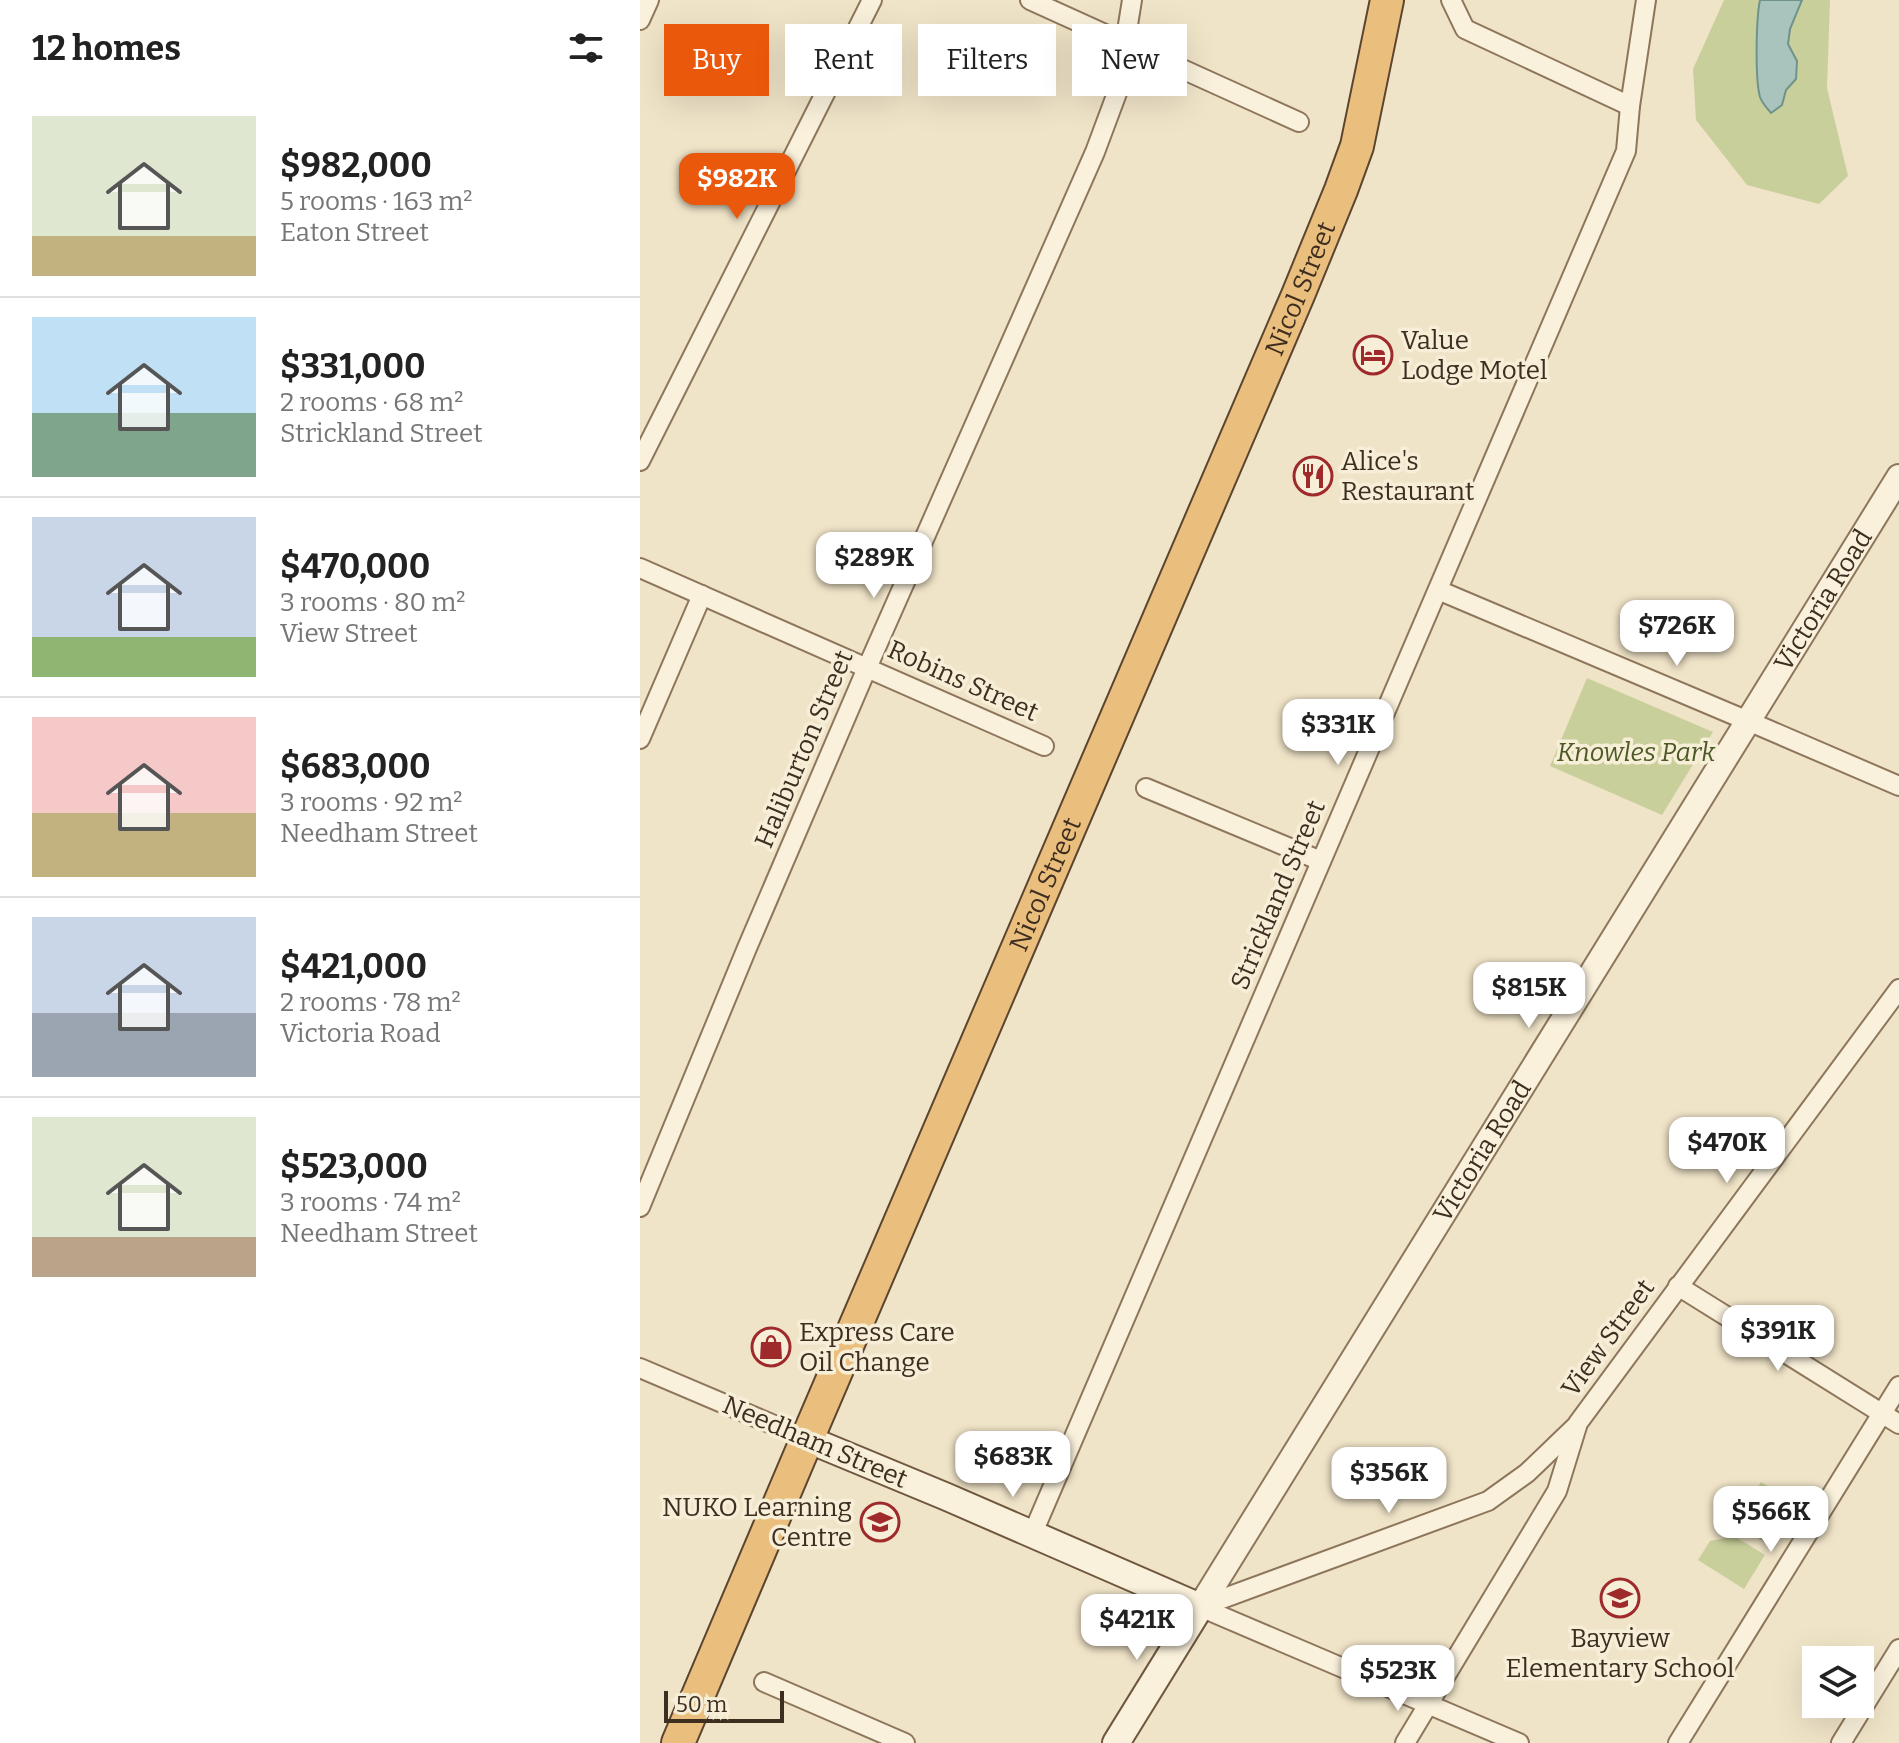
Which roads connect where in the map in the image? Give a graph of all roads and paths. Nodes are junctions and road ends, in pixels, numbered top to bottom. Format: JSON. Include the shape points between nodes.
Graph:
{"nodes":[{"id":1,"x":649,"y":0,"type":"edge"},
{"id":2,"x":872,"y":0,"type":"edge"},
{"id":3,"x":1030,"y":0,"type":"edge"},
{"id":4,"x":1132,"y":0,"type":"edge"},
{"id":5,"x":1646,"y":0,"type":"edge"},
{"id":6,"x":1452,"y":3,"type":"edge"},
{"id":7,"x":1386,"y":9,"type":"edge"},
{"id":8,"x":640,"y":20,"type":"edge"},
{"id":9,"x":1084,"y":24,"type":"edge"},
{"id":10,"x":1129,"y":24,"type":"edge"},
{"id":11,"x":1187,"y":71,"type":"edge"},
{"id":12,"x":1116,"y":96,"type":"edge"},
{"id":13,"x":1630,"y":106,"type":"junction"},
{"id":14,"x":1299,"y":122,"type":"dead end"},
{"id":15,"x":640,"y":461,"type":"edge"},
{"id":16,"x":1899,"y":477,"type":"edge"},
{"id":17,"x":640,"y":568,"type":"edge"},
{"id":18,"x":1438,"y":590,"type":"junction"},
{"id":19,"x":702,"y":595,"type":"junction"},
{"id":20,"x":867,"y":668,"type":"junction"},
{"id":21,"x":1748,"y":721,"type":"junction"},
{"id":22,"x":640,"y":739,"type":"edge"},
{"id":23,"x":1044,"y":746,"type":"dead end"},
{"id":24,"x":1899,"y":786,"type":"edge"},
{"id":25,"x":1146,"y":788,"type":"dead end"},
{"id":26,"x":1321,"y":861,"type":"junction"},
{"id":27,"x":1899,"y":989,"type":"edge"},
{"id":28,"x":640,"y":1207,"type":"edge"},
{"id":29,"x":1678,"y":1286,"type":"junction"},
{"id":30,"x":640,"y":1368,"type":"edge"},
{"id":31,"x":1899,"y":1386,"type":"edge"},
{"id":32,"x":1882,"y":1413,"type":"junction"},
{"id":33,"x":1578,"y":1423,"type":"junction"},
{"id":34,"x":1899,"y":1424,"type":"edge"},
{"id":35,"x":807,"y":1439,"type":"junction"},
{"id":36,"x":1032,"y":1535,"type":"junction"},
{"id":37,"x":1200,"y":1607,"type":"junction"},
{"id":38,"x":1899,"y":1649,"type":"edge"},
{"id":39,"x":764,"y":1682,"type":"dead end"},
{"id":40,"x":1428,"y":1704,"type":"junction"},
{"id":41,"x":678,"y":1743,"type":"edge"},
{"id":42,"x":905,"y":1743,"type":"edge"},
{"id":43,"x":1116,"y":1743,"type":"edge"},
{"id":44,"x":1405,"y":1743,"type":"edge"},
{"id":45,"x":1519,"y":1743,"type":"edge"},
{"id":46,"x":1678,"y":1743,"type":"edge"},
{"id":47,"x":1841,"y":1743,"type":"edge"}],
"edges":[{"from":1,"to":8,"type":"street"},
{"from":2,"to":15,"type":"street"},
{"from":3,"to":9,"type":"street"},
{"from":4,"to":10,"type":"street","name":"Haliburton Street"},
{"from":5,"to":13,"type":"street","name":"Strickland Street"},
{"from":6,"to":13,"type":"street","via":[[1465,29]]},
{"from":7,"to":35,"type":"highway","name":"Nicol Street","via":[[1357,146],[1335,205]]},
{"from":11,"to":14,"type":"street"},
{"from":12,"to":20,"type":"street","name":"Haliburton Street"},
{"from":13,"to":18,"type":"street","name":"Strickland Street","via":[[1626,151]]},
{"from":16,"to":21,"type":"street","name":"Victoria Road"},
{"from":17,"to":19,"type":"street","name":"Robins Street"},
{"from":18,"to":21,"type":"street"},
{"from":18,"to":26,"type":"street","name":"Strickland Street"},
{"from":19,"to":20,"type":"street","name":"Robins Street"},
{"from":19,"to":22,"type":"street"},
{"from":20,"to":23,"type":"street","name":"Robins Street"},
{"from":20,"to":28,"type":"street","name":"Haliburton Street"},
{"from":21,"to":24,"type":"street"},
{"from":21,"to":37,"type":"street","name":"Victoria Road"},
{"from":25,"to":26,"type":"street"},
{"from":26,"to":36,"type":"street","name":"Strickland Street"},
{"from":27,"to":29,"type":"street","name":"View Street"},
{"from":29,"to":32,"type":"street"},
{"from":29,"to":33,"type":"street","name":"View Street"},
{"from":30,"to":35,"type":"street","name":"Needham Street"},
{"from":31,"to":32,"type":"street"},
{"from":32,"to":34,"type":"street"},
{"from":32,"to":46,"type":"street"},
{"from":33,"to":37,"type":"street","via":[[1527,1473],[1488,1501]]},
{"from":33,"to":40,"type":"street","name":"View Street","via":[[1557,1491]]},
{"from":35,"to":36,"type":"main road","name":"Needham Street"},
{"from":35,"to":41,"type":"highway","name":"Nicol Street"},
{"from":36,"to":37,"type":"main road","name":"Needham Street"},
{"from":37,"to":40,"type":"street","name":"Needham Street"},
{"from":37,"to":43,"type":"main road","name":"Victoria Road"},
{"from":38,"to":47,"type":"street"},
{"from":39,"to":42,"type":"street"},
{"from":40,"to":44,"type":"street","name":"View Street"},
{"from":40,"to":45,"type":"street","name":"Needham Street"}]}
